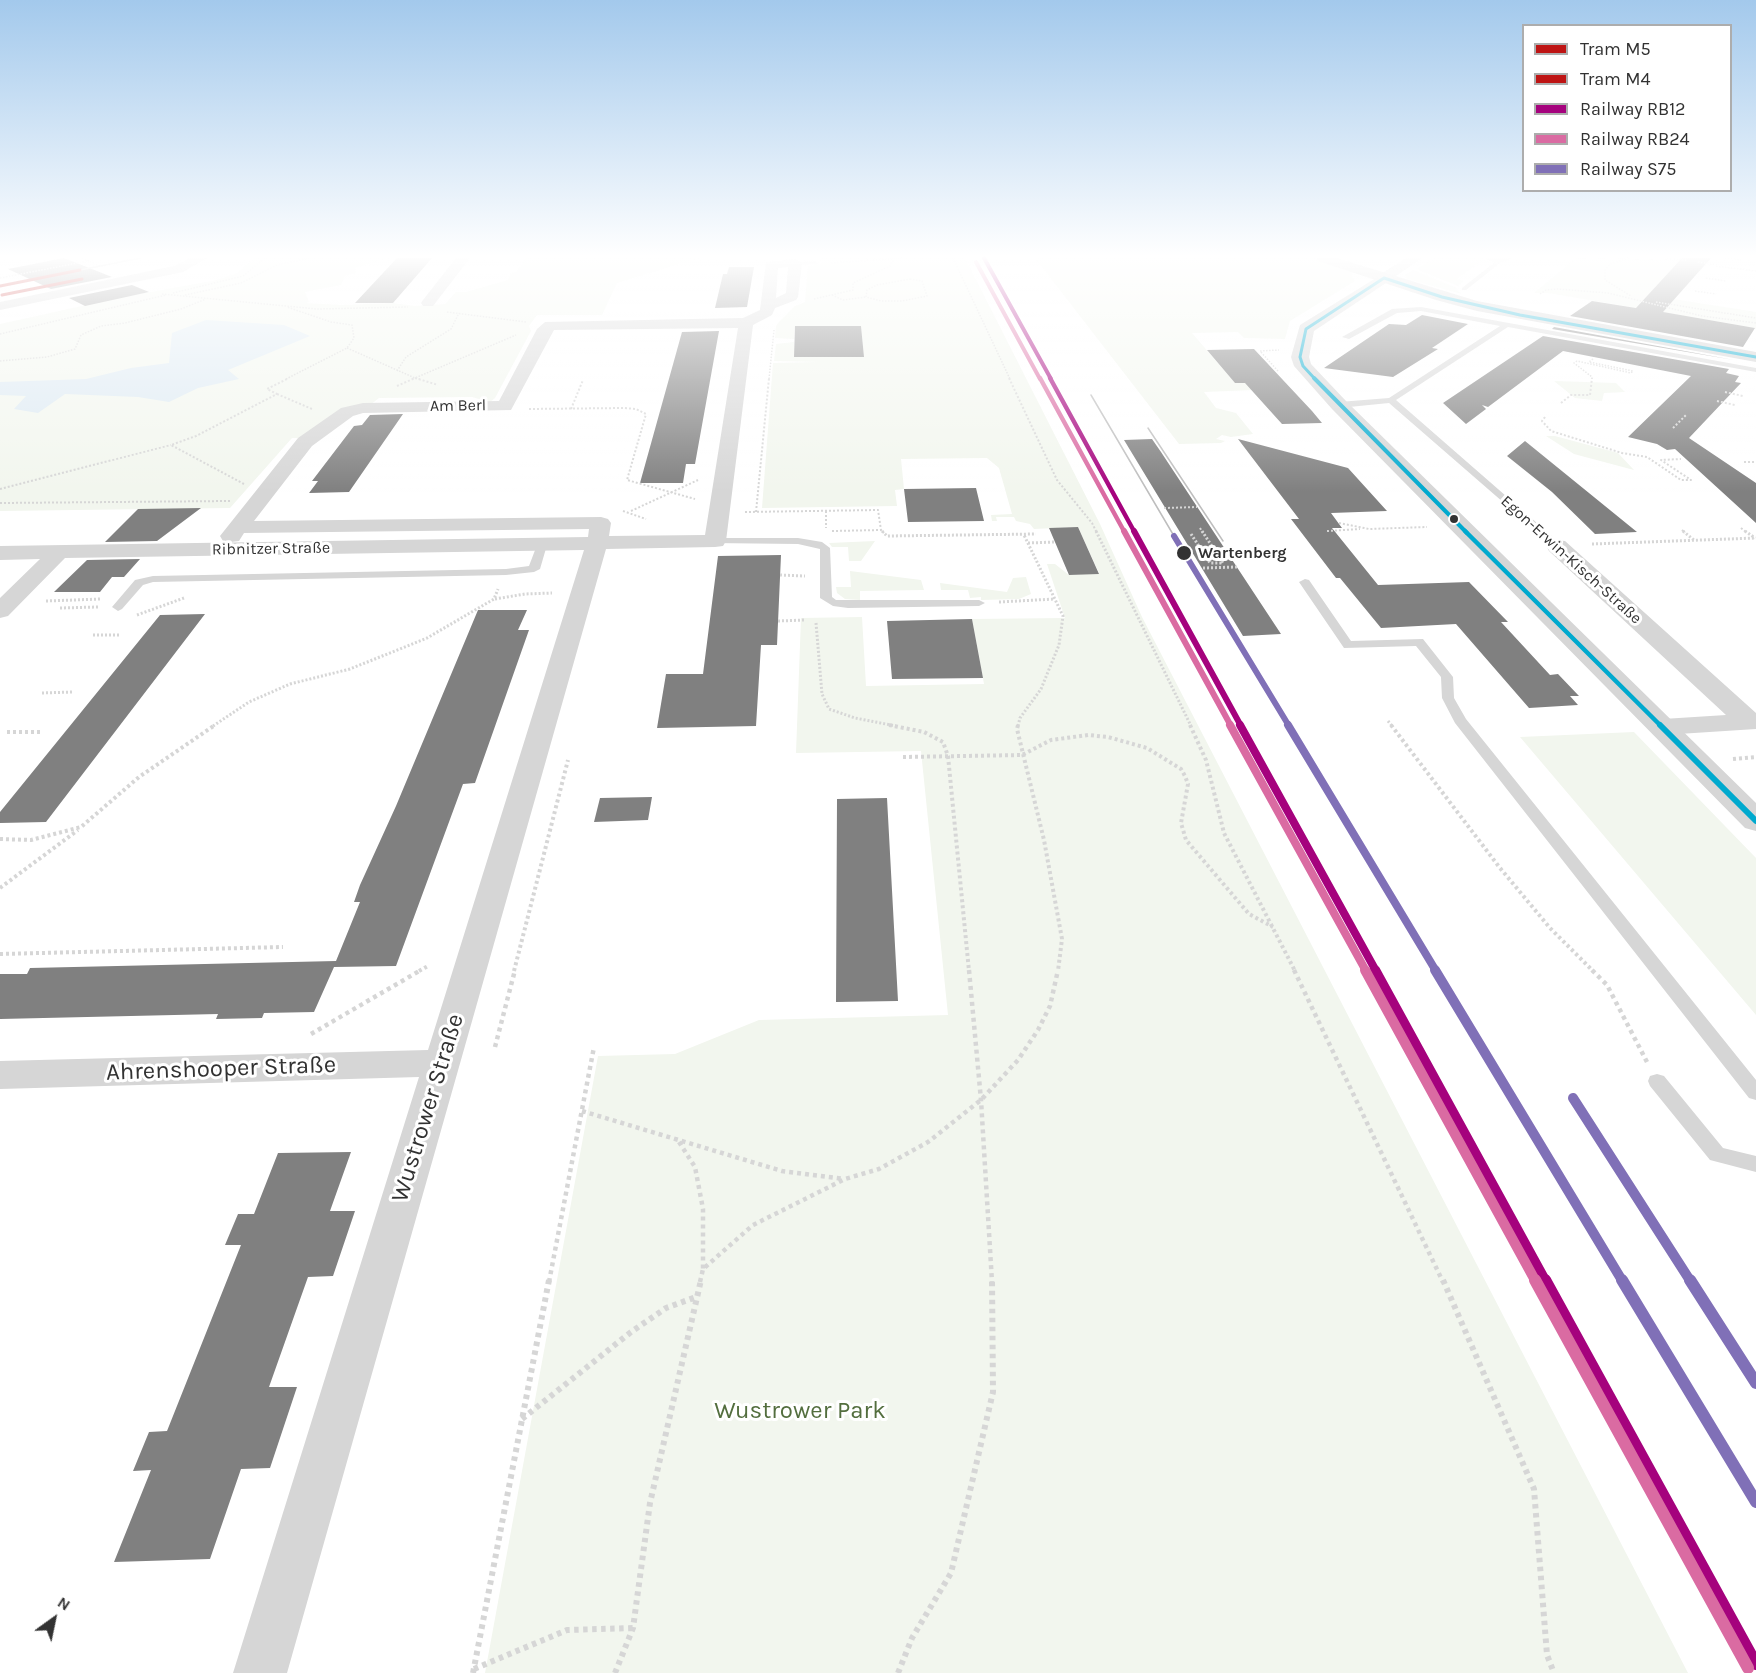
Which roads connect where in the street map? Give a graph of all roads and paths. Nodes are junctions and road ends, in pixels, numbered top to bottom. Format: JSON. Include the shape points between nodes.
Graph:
{"nodes":[{"id":1,"x":81,"y":336,"type":"edge"},
{"id":2,"x":354,"y":336,"type":"edge"},
{"id":3,"x":440,"y":336,"type":"edge"},
{"id":4,"x":513,"y":336,"type":"edge"},
{"id":5,"x":542,"y":336,"type":"edge"},
{"id":6,"x":744,"y":336,"type":"edge"},
{"id":7,"x":773,"y":336,"type":"edge"},
{"id":8,"x":990,"y":336,"type":"edge"},
{"id":9,"x":1304,"y":336,"type":"edge"},
{"id":10,"x":1489,"y":336,"type":"edge"},
{"id":11,"x":1562,"y":336,"type":"edge"},
{"id":12,"x":1638,"y":336,"type":"edge"},
{"id":13,"x":347,"y":348,"type":"junction"},
{"id":14,"x":1595,"y":357,"type":"dead end"},
{"id":15,"x":1756,"y":357,"type":"edge"},
{"id":16,"x":0,"y":361,"type":"edge"},
{"id":17,"x":1756,"y":370,"type":"edge"},
{"id":18,"x":397,"y":371,"type":"junction"},
{"id":19,"x":416,"y":378,"type":"junction"},
{"id":20,"x":583,"y":380,"type":"dead end"},
{"id":21,"x":438,"y":385,"type":"dead end"},
{"id":22,"x":1725,"y":392,"type":"dead end"},
{"id":23,"x":1743,"y":396,"type":"dead end"},
{"id":24,"x":1391,"y":400,"type":"junction"},
{"id":25,"x":1717,"y":401,"type":"dead end"},
{"id":26,"x":1561,"y":403,"type":"dead end"},
{"id":27,"x":1339,"y":405,"type":"junction"},
{"id":28,"x":1735,"y":405,"type":"dead end"},
{"id":29,"x":519,"y":409,"type":"dead end"},
{"id":30,"x":571,"y":409,"type":"junction"},
{"id":31,"x":1686,"y":415,"type":"dead end"},
{"id":32,"x":1545,"y":417,"type":"dead end"},
{"id":33,"x":1673,"y":428,"type":"dead end"},
{"id":34,"x":171,"y":445,"type":"junction"},
{"id":35,"x":1681,"y":459,"type":"dead end"},
{"id":36,"x":1744,"y":462,"type":"dead end"},
{"id":37,"x":1756,"y":462,"type":"edge"},
{"id":38,"x":698,"y":479,"type":"dead end"},
{"id":39,"x":0,"y":489,"type":"edge"},
{"id":40,"x":238,"y":492,"type":"dead end"},
{"id":41,"x":669,"y":492,"type":"junction"},
{"id":42,"x":695,"y":499,"type":"dead end"},
{"id":43,"x":232,"y":501,"type":"dead end"},
{"id":44,"x":0,"y":503,"type":"edge"},
{"id":45,"x":1197,"y":507,"type":"dead end"},
{"id":46,"x":1164,"y":508,"type":"dead end"},
{"id":47,"x":631,"y":511,"type":"dead end"},
{"id":48,"x":826,"y":511,"type":"junction"},
{"id":49,"x":756,"y":512,"type":"junction"},
{"id":50,"x":719,"y":518,"type":"junction"},
{"id":51,"x":1339,"y":523,"type":"dead end"},
{"id":52,"x":239,"y":527,"type":"junction"},
{"id":53,"x":1433,"y":527,"type":"dead end"},
{"id":54,"x":1200,"y":528,"type":"dead end"},
{"id":55,"x":1741,"y":528,"type":"dead end"},
{"id":56,"x":1369,"y":529,"type":"junction"},
{"id":57,"x":881,"y":530,"type":"junction"},
{"id":58,"x":1682,"y":530,"type":"dead end"},
{"id":59,"x":1327,"y":531,"type":"dead end"},
{"id":60,"x":1036,"y":534,"type":"dead end"},
{"id":61,"x":1024,"y":535,"type":"junction"},
{"id":62,"x":1756,"y":538,"type":"edge"},
{"id":63,"x":715,"y":541,"type":"junction"},
{"id":64,"x":1695,"y":541,"type":"junction"},
{"id":65,"x":1055,"y":542,"type":"dead end"},
{"id":66,"x":597,"y":543,"type":"junction"},
{"id":67,"x":1028,"y":543,"type":"junction"},
{"id":68,"x":542,"y":545,"type":"junction"},
{"id":69,"x":1557,"y":546,"type":"junction"},
{"id":70,"x":219,"y":550,"type":"junction"},
{"id":71,"x":59,"y":552,"type":"junction"},
{"id":72,"x":0,"y":553,"type":"edge"},
{"id":73,"x":1224,"y":567,"type":"junction"},
{"id":74,"x":1237,"y":567,"type":"dead end"},
{"id":75,"x":1203,"y":568,"type":"dead end"},
{"id":76,"x":506,"y":572,"type":"junction"},
{"id":77,"x":780,"y":575,"type":"dead end"},
{"id":78,"x":805,"y":576,"type":"dead end"},
{"id":79,"x":1305,"y":582,"type":"dead end"},
{"id":80,"x":135,"y":587,"type":"junction"},
{"id":81,"x":552,"y":594,"type":"dead end"},
{"id":82,"x":189,"y":596,"type":"dead end"},
{"id":83,"x":494,"y":599,"type":"junction"},
{"id":84,"x":1055,"y":599,"type":"junction"},
{"id":85,"x":979,"y":603,"type":"joint"},
{"id":86,"x":5,"y":606,"type":"edge"},
{"id":87,"x":118,"y":607,"type":"joint"},
{"id":88,"x":60,"y":608,"type":"dead end"},
{"id":89,"x":136,"y":616,"type":"dead end"},
{"id":90,"x":805,"y":620,"type":"dead end"},
{"id":91,"x":778,"y":621,"type":"dead end"},
{"id":92,"x":816,"y":623,"type":"dead end"},
{"id":93,"x":93,"y":635,"type":"dead end"},
{"id":94,"x":120,"y":635,"type":"dead end"},
{"id":95,"x":73,"y":692,"type":"dead end"},
{"id":96,"x":42,"y":693,"type":"dead end"},
{"id":97,"x":1388,"y":721,"type":"dead end"},
{"id":98,"x":1754,"y":724,"type":"edge"},
{"id":99,"x":1663,"y":727,"type":"junction"},
{"id":100,"x":7,"y":732,"type":"dead end"},
{"id":101,"x":40,"y":732,"type":"dead end"},
{"id":102,"x":1022,"y":755,"type":"junction"},
{"id":103,"x":948,"y":756,"type":"junction"},
{"id":104,"x":903,"y":757,"type":"dead end"},
{"id":105,"x":568,"y":760,"type":"dead end"},
{"id":106,"x":1756,"y":821,"type":"edge"},
{"id":107,"x":81,"y":827,"type":"junction"},
{"id":108,"x":0,"y":838,"type":"edge"},
{"id":109,"x":0,"y":888,"type":"edge"},
{"id":110,"x":1274,"y":928,"type":"junction"},
{"id":111,"x":283,"y":947,"type":"dead end"},
{"id":112,"x":0,"y":954,"type":"edge"},
{"id":113,"x":428,"y":966,"type":"dead end"},
{"id":114,"x":311,"y":1034,"type":"dead end"},
{"id":115,"x":495,"y":1047,"type":"dead end"},
{"id":116,"x":594,"y":1047,"type":"dead end"},
{"id":117,"x":441,"y":1063,"type":"junction"},
{"id":118,"x":0,"y":1075,"type":"edge"},
{"id":119,"x":1657,"y":1081,"type":"joint"},
{"id":120,"x":1756,"y":1093,"type":"edge"},
{"id":121,"x":981,"y":1100,"type":"junction"},
{"id":122,"x":582,"y":1111,"type":"junction"},
{"id":123,"x":678,"y":1141,"type":"junction"},
{"id":124,"x":1756,"y":1164,"type":"edge"},
{"id":125,"x":845,"y":1179,"type":"junction"},
{"id":126,"x":703,"y":1269,"type":"junction"},
{"id":127,"x":696,"y":1297,"type":"junction"},
{"id":128,"x":522,"y":1419,"type":"junction"},
{"id":129,"x":633,"y":1628,"type":"junction"},
{"id":130,"x":473,"y":1671,"type":"edge"},
{"id":131,"x":260,"y":1673,"type":"edge"},
{"id":132,"x":615,"y":1673,"type":"edge"},
{"id":133,"x":898,"y":1673,"type":"edge"},
{"id":134,"x":1554,"y":1673,"type":"edge"}],
"edges":[{"from":1,"to":16,"type":"path","via":[[75,349],[47,357]]},
{"from":2,"to":13,"type":"path"},
{"from":3,"to":18,"type":"path","via":[[406,357]]},
{"from":4,"to":19,"type":"path"},
{"from":5,"to":52,"type":"street","name":"Am Berl","via":[[505,406],[363,408],[347,412],[305,442]]},
{"from":6,"to":50,"type":"street"},
{"from":7,"to":49,"type":"path"},
{"from":8,"to":110,"type":"path","via":[[1057,480],[1092,523],[1176,693],[1206,760],[1224,833]]},
{"from":9,"to":27,"type":"street","via":[[1300,357],[1303,366]]},
{"from":10,"to":24,"type":"lane"},
{"from":11,"to":17,"type":"lane"},
{"from":12,"to":15,"type":"main road"},
{"from":13,"to":18,"type":"path"},
{"from":13,"to":34,"type":"path","via":[[267,389],[277,394]]},
{"from":14,"to":26,"type":"path","via":[[1589,362],[1633,370],[1632,373],[1577,361],[1574,363],[1592,377],[1590,395],[1571,395]]},
{"from":18,"to":19,"type":"path"},
{"from":19,"to":21,"type":"path"},
{"from":20,"to":30,"type":"path"},
{"from":22,"to":23,"type":"path"},
{"from":24,"to":27,"type":"lane"},
{"from":24,"to":69,"type":"lane","name":"Egon-Erwin-Kisch-Straße"},
{"from":25,"to":28,"type":"path"},
{"from":27,"to":99,"type":"street"},
{"from":29,"to":30,"type":"path"},
{"from":30,"to":41,"type":"path","via":[[624,408],[646,414],[627,480]]},
{"from":31,"to":33,"type":"path"},
{"from":32,"to":35,"type":"path","via":[[1542,421],[1551,431],[1647,457],[1681,480],[1691,480],[1661,460]]},
{"from":34,"to":39,"type":"path"},
{"from":34,"to":40,"type":"path","via":[[245,484]]},
{"from":36,"to":37,"type":"path"},
{"from":38,"to":41,"type":"path"},
{"from":41,"to":42,"type":"path"},
{"from":41,"to":47,"type":"path"},
{"from":43,"to":44,"type":"path"},
{"from":45,"to":46,"type":"path"},
{"from":48,"to":49,"type":"path"},
{"from":48,"to":57,"type":"path","via":[[878,510]]},
{"from":48,"to":57,"type":"path","via":[[826,531]]},
{"from":49,"to":50,"type":"path","via":[[739,512],[738,518]]},
{"from":50,"to":63,"type":"street"},
{"from":51,"to":56,"type":"path"},
{"from":52,"to":66,"type":"street","name":"Ribnitzer Straße","via":[[601,523]]},
{"from":52,"to":70,"type":"street","name":"Am Berl"},
{"from":53,"to":56,"type":"path"},
{"from":54,"to":73,"type":"path","via":[[1223,563],[1216,563],[1210,563],[1191,534],[1202,534],[1208,542],[1218,559]]},
{"from":55,"to":62,"type":"path"},
{"from":56,"to":59,"type":"path"},
{"from":57,"to":61,"type":"path","via":[[886,536]]},
{"from":58,"to":64,"type":"path"},
{"from":60,"to":61,"type":"path"},
{"from":61,"to":67,"type":"path"},
{"from":62,"to":64,"type":"path"},
{"from":63,"to":66,"type":"street","name":"Ribnitzer Straße"},
{"from":63,"to":85,"type":"lane","via":[[818,544],[825,548],[826,598],[833,603]]},
{"from":64,"to":69,"type":"path"},
{"from":65,"to":67,"type":"path"},
{"from":66,"to":68,"type":"street","name":"Ribnitzer Straße"},
{"from":66,"to":117,"type":"street","name":"Wustrower Straße"},
{"from":67,"to":84,"type":"path"},
{"from":68,"to":70,"type":"street","name":"Ribnitzer Straße"},
{"from":68,"to":76,"type":"lane","name":"Ribnitzer Straße","via":[[534,569]]},
{"from":69,"to":98,"type":"street","name":"Egon-Erwin-Kisch-Straße"},
{"from":70,"to":71,"type":"street","name":"Ribnitzer Straße"},
{"from":71,"to":72,"type":"street","name":"Ribnitzer Straße"},
{"from":71,"to":86,"type":"street"},
{"from":73,"to":74,"type":"path"},
{"from":73,"to":75,"type":"path"},
{"from":76,"to":80,"type":"lane","name":"Ribnitzer Straße","via":[[153,579]]},
{"from":76,"to":83,"type":"path"},
{"from":77,"to":78,"type":"path"},
{"from":79,"to":120,"type":"lane","via":[[1348,645],[1419,642],[1447,677],[1448,698],[1460,720]]},
{"from":80,"to":86,"type":"path","via":[[122,588],[117,594],[96,600],[39,601],[33,595]]},
{"from":80,"to":87,"type":"lane"},
{"from":81,"to":83,"type":"path"},
{"from":82,"to":89,"type":"path"},
{"from":83,"to":107,"type":"path","via":[[427,638],[350,669],[290,684],[249,702],[139,777]]},
{"from":84,"to":85,"type":"path"},
{"from":84,"to":102,"type":"path","via":[[1063,616],[1059,645],[1041,689],[1020,718],[1017,729]]},
{"from":87,"to":88,"type":"path"},
{"from":90,"to":91,"type":"path"},
{"from":92,"to":103,"type":"path","via":[[822,694],[829,708],[855,718],[924,732],[943,742]]},
{"from":93,"to":94,"type":"path"},
{"from":95,"to":96,"type":"path"},
{"from":97,"to":119,"type":"path","via":[[1500,868],[1550,928],[1607,985]]},
{"from":98,"to":99,"type":"street","name":"Egon-Erwin-Kisch-Straße"},
{"from":99,"to":106,"type":"street"},
{"from":100,"to":101,"type":"path"},
{"from":102,"to":103,"type":"path"},
{"from":102,"to":110,"type":"path","via":[[1051,740],[1089,735],[1147,748],[1180,769],[1188,784],[1181,822],[1186,840],[1249,914]]},
{"from":102,"to":121,"type":"path","via":[[1055,891],[1062,939],[1058,975],[1050,1006],[1038,1030],[1018,1060]]},
{"from":103,"to":104,"type":"path"},
{"from":103,"to":121,"type":"path"},
{"from":105,"to":115,"type":"path"},
{"from":107,"to":108,"type":"path","via":[[31,840]]},
{"from":107,"to":109,"type":"path"},
{"from":110,"to":134,"type":"path","via":[[1429,1249],[1534,1489],[1547,1655]]},
{"from":111,"to":112,"type":"path"},
{"from":113,"to":114,"type":"path"},
{"from":116,"to":122,"type":"path"},
{"from":117,"to":118,"type":"street","name":"Ahrenshooper Straße"},
{"from":117,"to":131,"type":"street","name":"Wustrower Straße"},
{"from":119,"to":124,"type":"lane","via":[[1717,1154]]},
{"from":121,"to":125,"type":"path","via":[[928,1142],[879,1169]]},
{"from":121,"to":133,"type":"path","via":[[992,1252],[993,1392],[951,1573],[912,1638]]},
{"from":122,"to":123,"type":"path"},
{"from":122,"to":128,"type":"path"},
{"from":123,"to":125,"type":"path","via":[[782,1171]]},
{"from":123,"to":126,"type":"path","via":[[695,1167],[703,1209]]},
{"from":125,"to":126,"type":"path","via":[[753,1225]]},
{"from":126,"to":127,"type":"path"},
{"from":127,"to":128,"type":"path","via":[[666,1308],[640,1326]]},
{"from":127,"to":129,"type":"path","via":[[650,1503]]},
{"from":128,"to":130,"type":"path"},
{"from":129,"to":130,"type":"path","via":[[567,1630]]},
{"from":129,"to":132,"type":"path"}]}
